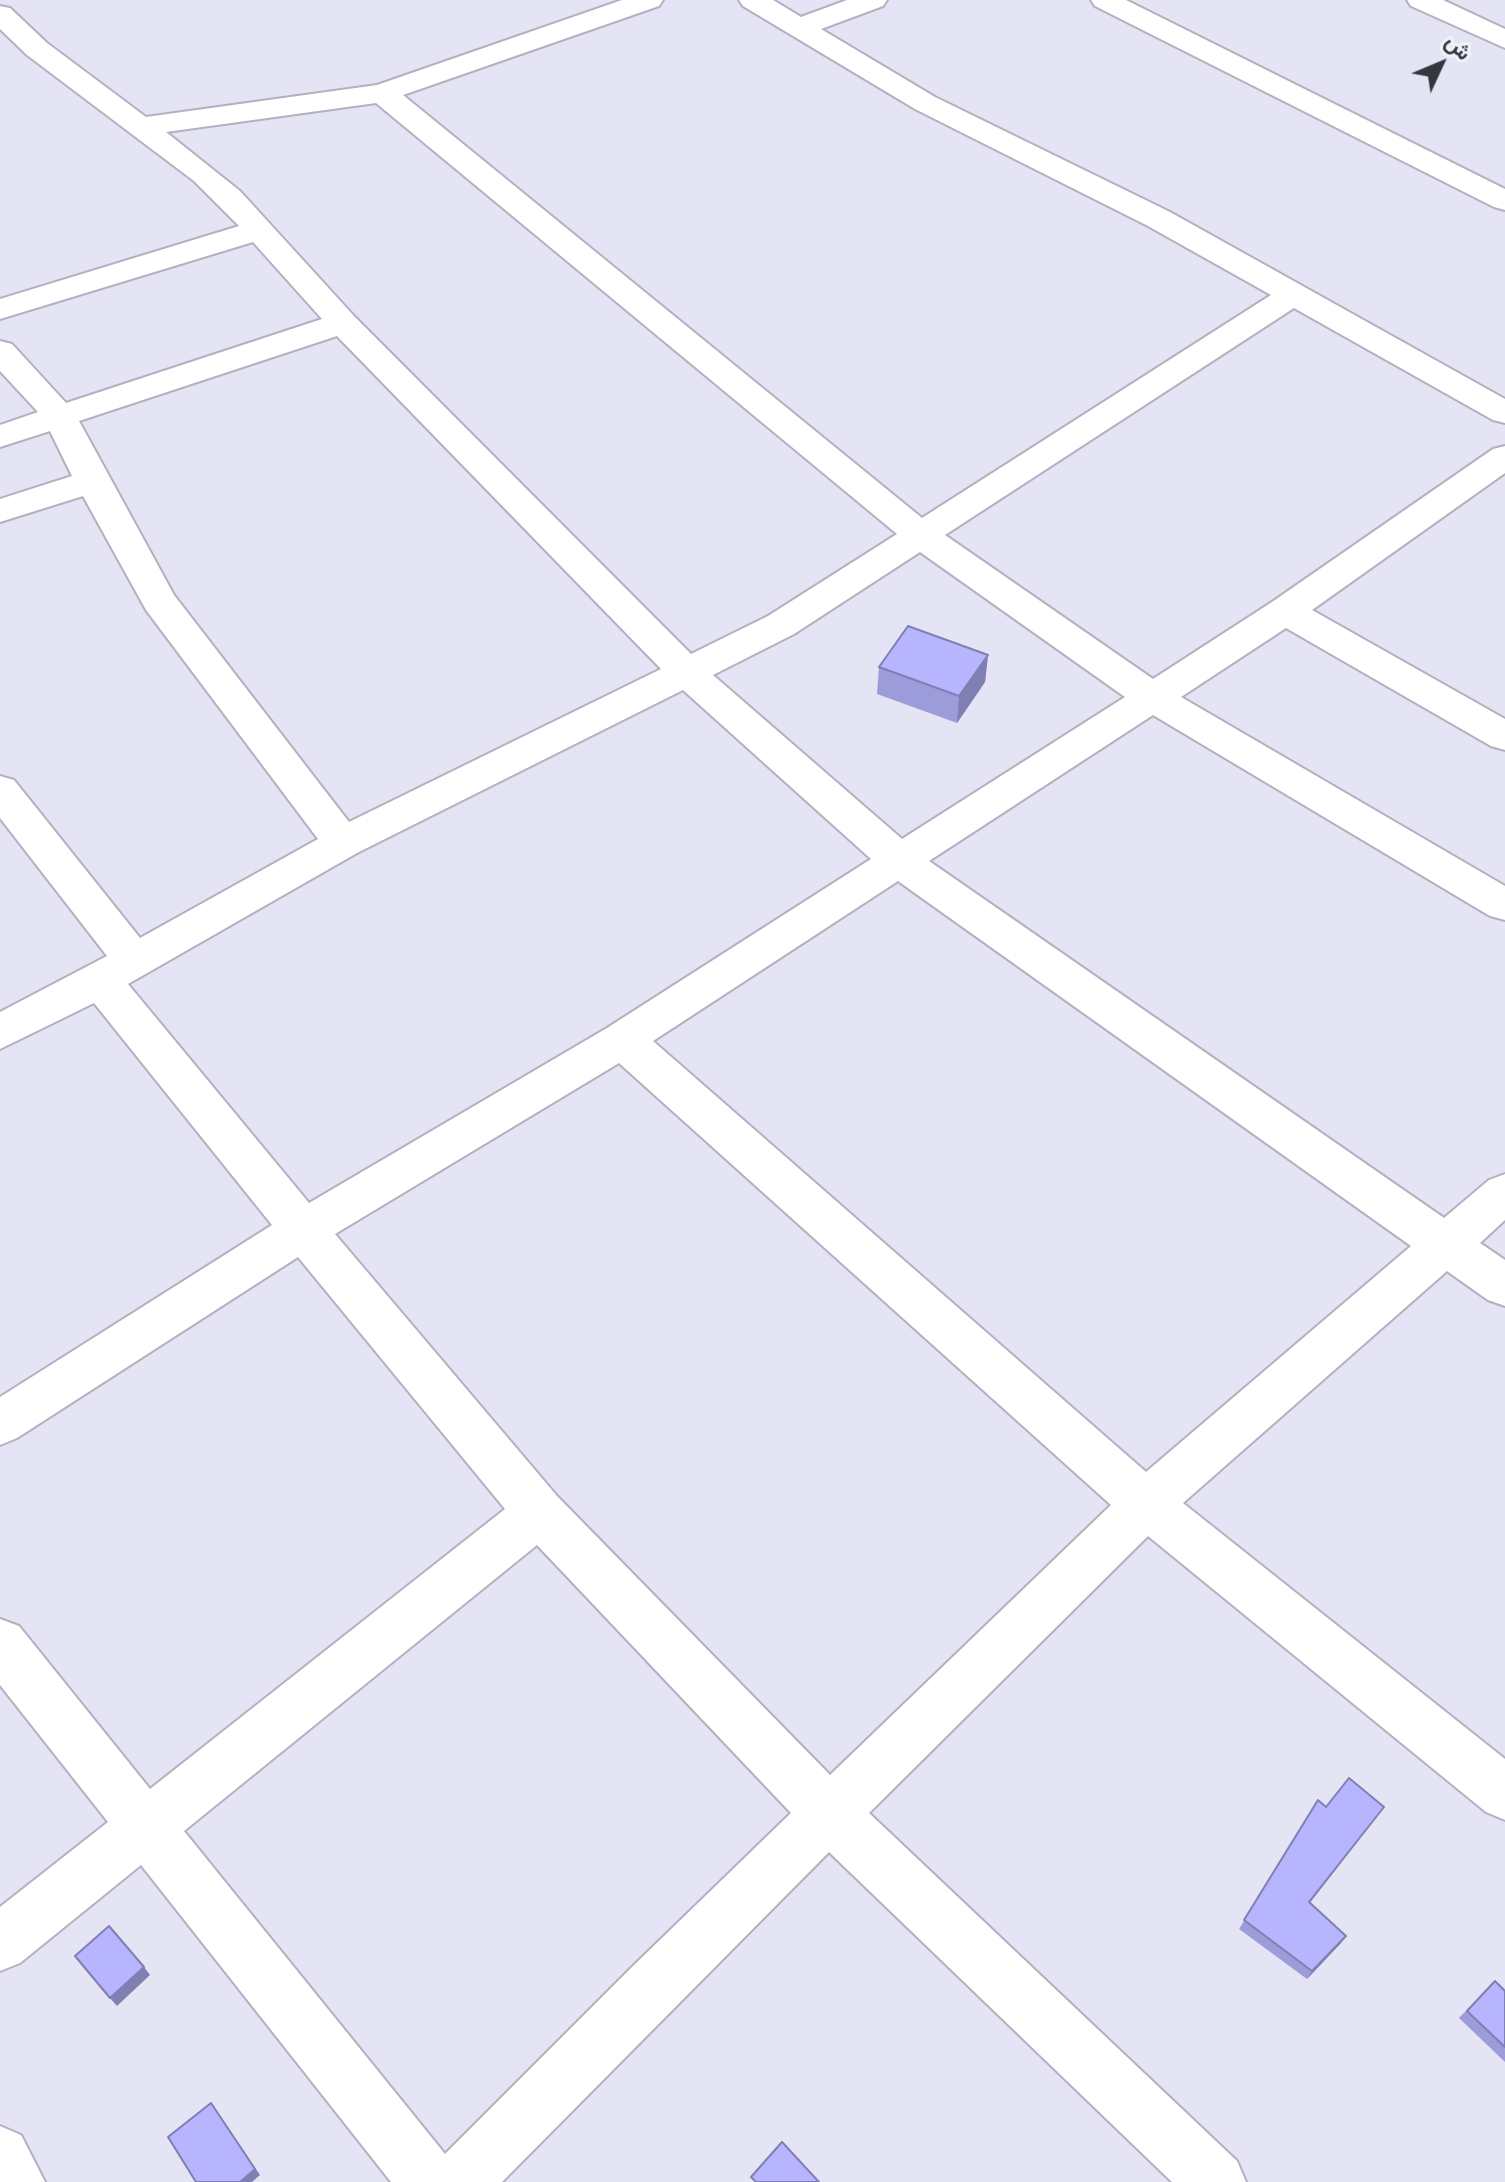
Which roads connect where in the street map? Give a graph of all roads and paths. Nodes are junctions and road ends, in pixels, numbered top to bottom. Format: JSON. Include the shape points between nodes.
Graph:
{"nodes":[{"id":1,"x":649,"y":0,"type":"edge"},
{"id":2,"x":753,"y":0,"type":"edge"},
{"id":3,"x":873,"y":0,"type":"edge"},
{"id":4,"x":1105,"y":0,"type":"edge"},
{"id":5,"x":1421,"y":0,"type":"edge"},
{"id":6,"x":0,"y":14,"type":"edge"},
{"id":7,"x":799,"y":27,"type":"junction"},
{"id":8,"x":1505,"y":40,"type":"edge"},
{"id":9,"x":37,"y":49,"type":"junction"},
{"id":10,"x":0,"y":55,"type":"edge"},
{"id":11,"x":382,"y":93,"type":"junction"},
{"id":12,"x":138,"y":127,"type":"junction"},
{"id":13,"x":1505,"y":201,"type":"edge"},
{"id":14,"x":259,"y":230,"type":"junction"},
{"id":15,"x":1292,"y":295,"type":"junction"},
{"id":16,"x":0,"y":309,"type":"edge"},
{"id":17,"x":343,"y":323,"type":"junction"},
{"id":18,"x":0,"y":351,"type":"edge"},
{"id":19,"x":1505,"y":413,"type":"edge"},
{"id":20,"x":60,"y":416,"type":"junction"},
{"id":21,"x":0,"y":436,"type":"edge"},
{"id":22,"x":1505,"y":457,"type":"edge"},
{"id":23,"x":92,"y":481,"type":"junction"},
{"id":24,"x":1468,"y":484,"type":"junction"},
{"id":25,"x":1505,"y":501,"type":"edge"},
{"id":26,"x":0,"y":511,"type":"edge"},
{"id":27,"x":919,"y":534,"type":"junction"},
{"id":28,"x":1285,"y":611,"type":"junction"},
{"id":29,"x":685,"y":671,"type":"junction"},
{"id":30,"x":1152,"y":697,"type":"junction"},
{"id":31,"x":1505,"y":736,"type":"edge"},
{"id":32,"x":0,"y":790,"type":"edge"},
{"id":33,"x":343,"y":843,"type":"junction"},
{"id":34,"x":900,"y":861,"type":"junction"},
{"id":35,"x":1505,"y":905,"type":"edge"},
{"id":36,"x":117,"y":969,"type":"junction"},
{"id":37,"x":0,"y":1032,"type":"edge"},
{"id":38,"x":622,"y":1040,"type":"junction"},
{"id":39,"x":1505,"y":1193,"type":"edge"},
{"id":40,"x":303,"y":1230,"type":"junction"},
{"id":41,"x":1444,"y":1243,"type":"junction"},
{"id":42,"x":1505,"y":1286,"type":"edge"},
{"id":43,"x":0,"y":1423,"type":"edge"},
{"id":44,"x":1146,"y":1504,"type":"junction"},
{"id":45,"x":539,"y":1512,"type":"junction"},
{"id":46,"x":0,"y":1644,"type":"edge"},
{"id":47,"x":1505,"y":1793,"type":"edge"},
{"id":48,"x":830,"y":1814,"type":"junction"},
{"id":49,"x":145,"y":1826,"type":"junction"},
{"id":50,"x":0,"y":1943,"type":"edge"},
{"id":51,"x":0,"y":2156,"type":"edge"},
{"id":52,"x":15,"y":2182,"type":"edge"},
{"id":53,"x":429,"y":2182,"type":"edge"},
{"id":54,"x":460,"y":2182,"type":"edge"},
{"id":55,"x":1216,"y":2182,"type":"edge"}],
"edges":[{"from":1,"to":11,"type":"street"},
{"from":2,"to":7,"type":"street"},
{"from":3,"to":7,"type":"street"},
{"from":4,"to":13,"type":"street"},
{"from":5,"to":8,"type":"street"},
{"from":6,"to":9,"type":"street"},
{"from":7,"to":15,"type":"street","via":[[925,103],[1159,219]]},
{"from":9,"to":10,"type":"street"},
{"from":9,"to":12,"type":"street"},
{"from":11,"to":12,"type":"street"},
{"from":11,"to":27,"type":"street"},
{"from":12,"to":14,"type":"street","via":[[205,175]]},
{"from":14,"to":16,"type":"street"},
{"from":14,"to":17,"type":"street"},
{"from":15,"to":19,"type":"street"},
{"from":15,"to":27,"type":"street"},
{"from":17,"to":20,"type":"street"},
{"from":17,"to":29,"type":"street"},
{"from":18,"to":20,"type":"street"},
{"from":20,"to":21,"type":"street"},
{"from":20,"to":23,"type":"street"},
{"from":22,"to":24,"type":"street"},
{"from":23,"to":26,"type":"street"},
{"from":23,"to":33,"type":"street","via":[[159,601]]},
{"from":24,"to":25,"type":"street"},
{"from":24,"to":28,"type":"street"},
{"from":27,"to":29,"type":"street","via":[[781,625]]},
{"from":27,"to":30,"type":"street"},
{"from":28,"to":30,"type":"street"},
{"from":28,"to":31,"type":"street"},
{"from":29,"to":33,"type":"street"},
{"from":29,"to":34,"type":"street"},
{"from":30,"to":34,"type":"street"},
{"from":30,"to":35,"type":"street"},
{"from":32,"to":36,"type":"street"},
{"from":33,"to":36,"type":"street"},
{"from":34,"to":38,"type":"street"},
{"from":34,"to":41,"type":"street"},
{"from":36,"to":37,"type":"street"},
{"from":36,"to":40,"type":"street"},
{"from":38,"to":40,"type":"street"},
{"from":38,"to":44,"type":"street"},
{"from":39,"to":41,"type":"street"},
{"from":40,"to":43,"type":"street"},
{"from":40,"to":45,"type":"street"},
{"from":41,"to":42,"type":"street"},
{"from":41,"to":44,"type":"street"},
{"from":44,"to":47,"type":"street"},
{"from":44,"to":48,"type":"street"},
{"from":45,"to":48,"type":"street"},
{"from":45,"to":49,"type":"street"},
{"from":46,"to":49,"type":"street"},
{"from":48,"to":54,"type":"street"},
{"from":48,"to":55,"type":"street"},
{"from":49,"to":50,"type":"street"},
{"from":49,"to":53,"type":"street"},
{"from":51,"to":52,"type":"street"}]}
